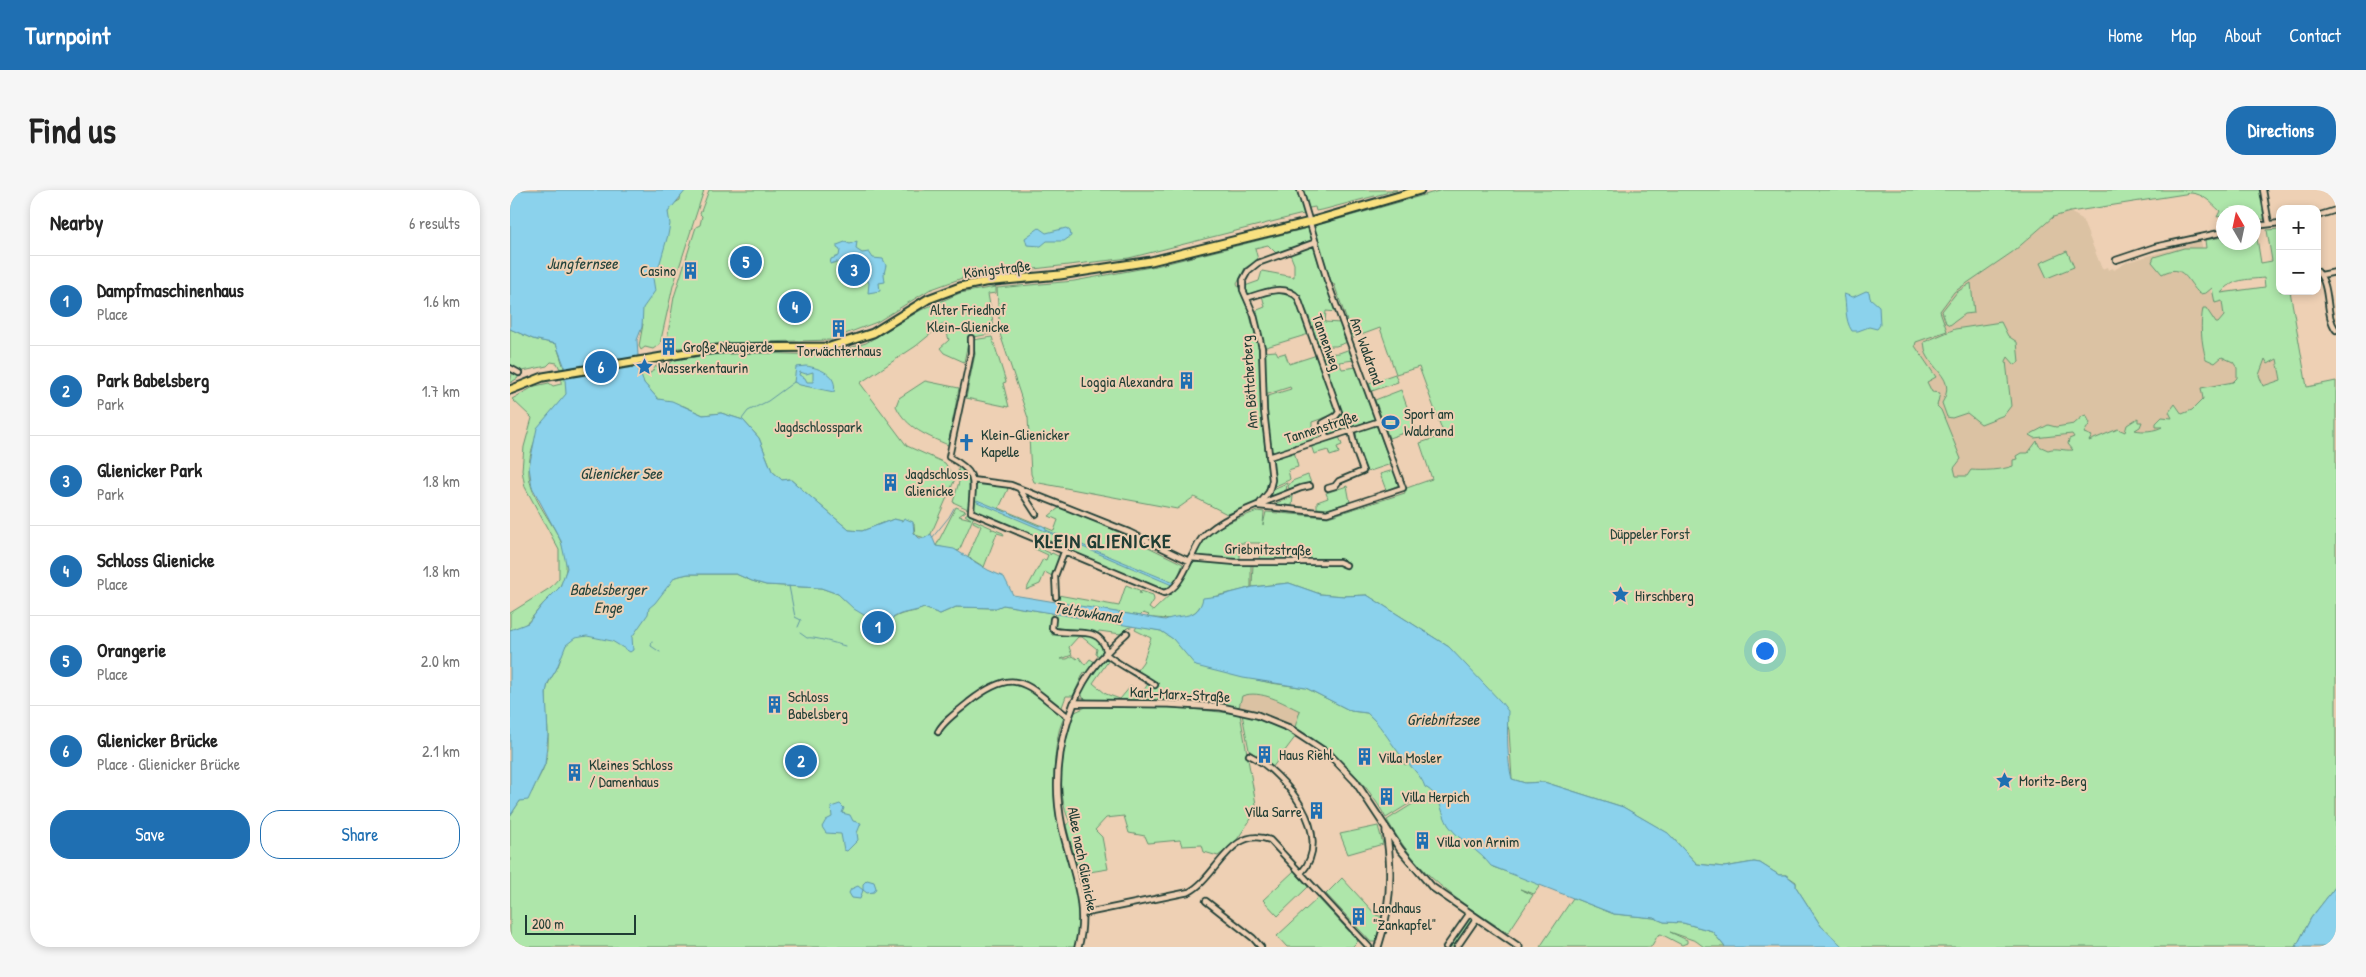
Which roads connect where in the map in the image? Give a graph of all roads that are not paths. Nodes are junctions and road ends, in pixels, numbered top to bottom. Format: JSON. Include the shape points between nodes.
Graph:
{"nodes":[{"id":1,"x":1300,"y":190,"type":"edge"},
{"id":2,"x":1420,"y":190,"type":"edge"},
{"id":3,"x":2263,"y":190,"type":"edge"},
{"id":4,"x":2336,"y":210,"type":"edge"},
{"id":5,"x":2321,"y":215,"type":"edge"},
{"id":6,"x":1309,"y":220,"type":"junction"},
{"id":7,"x":2276,"y":223,"type":"edge"},
{"id":8,"x":2269,"y":224,"type":"junction"},
{"id":9,"x":2261,"y":225,"type":"edge"},
{"id":10,"x":2216,"y":234,"type":"edge"},
{"id":11,"x":1316,"y":242,"type":"junction"},
{"id":12,"x":2116,"y":260,"type":"dead end"},
{"id":13,"x":2336,"y":272,"type":"edge"},
{"id":14,"x":2321,"y":273,"type":"edge"},
{"id":15,"x":2321,"y":281,"type":"edge"},
{"id":16,"x":1247,"y":298,"type":"junction"},
{"id":17,"x":2336,"y":330,"type":"edge"},
{"id":18,"x":971,"y":338,"type":"dead end"},
{"id":19,"x":510,"y":368,"type":"edge"},
{"id":20,"x":519,"y":373,"type":"dead end"},
{"id":21,"x":510,"y":392,"type":"edge"},
{"id":22,"x":1380,"y":421,"type":"junction"},
{"id":23,"x":1351,"y":430,"type":"junction"},
{"id":24,"x":1326,"y":438,"type":"junction"},
{"id":25,"x":1269,"y":456,"type":"junction"},
{"id":26,"x":972,"y":480,"type":"junction"},
{"id":27,"x":1310,"y":486,"type":"dead end"},
{"id":28,"x":1019,"y":488,"type":"junction"},
{"id":29,"x":1328,"y":488,"type":"dead end"},
{"id":30,"x":1257,"y":506,"type":"junction"},
{"id":31,"x":1036,"y":514,"type":"dead end"},
{"id":32,"x":1064,"y":552,"type":"junction"},
{"id":33,"x":1189,"y":560,"type":"junction"},
{"id":34,"x":1346,"y":565,"type":"dead end"},
{"id":35,"x":1056,"y":598,"type":"dead end"},
{"id":36,"x":1053,"y":619,"type":"dead end"},
{"id":37,"x":1127,"y":633,"type":"dead end"},
{"id":38,"x":1106,"y":652,"type":"junction"},
{"id":39,"x":1155,"y":685,"type":"dead end"},
{"id":40,"x":1074,"y":703,"type":"junction"},
{"id":41,"x":1069,"y":717,"type":"junction"},
{"id":42,"x":938,"y":732,"type":"dead end"},
{"id":43,"x":1249,"y":755,"type":"dead end"},
{"id":44,"x":1385,"y":827,"type":"junction"},
{"id":45,"x":1301,"y":873,"type":"junction"},
{"id":46,"x":1206,"y":900,"type":"dead end"},
{"id":47,"x":1082,"y":914,"type":"junction"},
{"id":48,"x":1469,"y":914,"type":"junction"},
{"id":49,"x":1477,"y":918,"type":"junction"},
{"id":50,"x":1078,"y":947,"type":"edge"},
{"id":51,"x":1261,"y":947,"type":"edge"},
{"id":52,"x":1369,"y":947,"type":"edge"},
{"id":53,"x":1378,"y":947,"type":"edge"},
{"id":54,"x":1446,"y":947,"type":"edge"},
{"id":55,"x":1457,"y":947,"type":"edge"},
{"id":56,"x":1519,"y":947,"type":"edge"}],
"edges":[{"from":1,"to":6,"type":"street","name":"Am Waldrand"},
{"from":2,"to":6,"type":"main road","name":"Königstraße"},
{"from":3,"to":8,"type":"street"},
{"from":4,"to":5,"type":"street"},
{"from":6,"to":11,"type":"street","name":"Am Waldrand"},
{"from":6,"to":21,"type":"main road","name":"Königstraße","via":[[1121,267],[960,287],[928,299],[873,333],[830,347],[712,349],[548,376]]},
{"from":7,"to":8,"type":"street"},
{"from":8,"to":9,"type":"street"},
{"from":10,"to":12,"type":"street","via":[[2155,247]]},
{"from":11,"to":16,"type":"street","name":"Am Böttcherberg","via":[[1250,268],[1242,284]]},
{"from":11,"to":22,"type":"street","name":"Am Waldrand"},
{"from":13,"to":14,"type":"street"},
{"from":15,"to":17,"type":"street"},
{"from":16,"to":24,"type":"street","name":"Tannenweg","via":[[1273,289],[1297,297],[1340,412],[1324,423]]},
{"from":16,"to":25,"type":"street","name":"Am Böttcherberg","via":[[1262,348]]},
{"from":18,"to":26,"type":"street","via":[[971,353],[949,457],[966,466]]},
{"from":19,"to":20,"type":"street"},
{"from":22,"to":23,"type":"street","name":"Tannenstraße"},
{"from":22,"to":30,"type":"street","name":"Am Waldrand","via":[[1403,488],[1327,513]]},
{"from":23,"to":24,"type":"street","name":"Tannenstraße"},
{"from":23,"to":29,"type":"street","via":[[1363,471],[1338,480],[1335,486]]},
{"from":24,"to":25,"type":"street","name":"Tannenstraße"},
{"from":25,"to":30,"type":"street","name":"Am Böttcherberg","via":[[1271,488]]},
{"from":26,"to":28,"type":"street"},
{"from":26,"to":32,"type":"street","via":[[971,512]]},
{"from":27,"to":30,"type":"street"},
{"from":28,"to":31,"type":"street"},
{"from":28,"to":33,"type":"street"},
{"from":30,"to":33,"type":"street","via":[[1212,528]]},
{"from":32,"to":33,"type":"street","via":[[1164,593],[1175,587]]},
{"from":32,"to":35,"type":"street","via":[[1055,576]]},
{"from":33,"to":34,"type":"street","name":"Griebnitzstraße","via":[[1339,562]]},
{"from":36,"to":38,"type":"street","via":[[1055,631],[1094,634]]},
{"from":37,"to":38,"type":"street","name":"Allee nach Glienicke"},
{"from":38,"to":39,"type":"street","via":[[1111,659]]},
{"from":38,"to":40,"type":"street","name":"Allee nach Glienicke","via":[[1088,674]]},
{"from":40,"to":41,"type":"street","name":"Allee nach Glienicke"},
{"from":40,"to":44,"type":"street","name":"Karl-Marx-Straße","via":[[1212,706],[1241,710],[1274,721],[1310,740],[1344,768],[1367,796]]},
{"from":41,"to":42,"type":"street","via":[[1040,693],[1015,681],[998,684],[983,692]]},
{"from":41,"to":47,"type":"street","name":"Allee nach Glienicke","via":[[1061,744],[1058,788],[1062,827],[1077,877]]},
{"from":43,"to":45,"type":"street","via":[[1271,769],[1300,803],[1311,845],[1307,867]]},
{"from":44,"to":48,"type":"street","name":"Karl-Marx-Straße","via":[[1428,882]]},
{"from":44,"to":53,"type":"street","via":[[1390,861],[1390,899]]},
{"from":45,"to":47,"type":"street","via":[[1267,838],[1251,838],[1219,859],[1198,886],[1189,892]]},
{"from":45,"to":52,"type":"street"},
{"from":46,"to":51,"type":"street"},
{"from":47,"to":50,"type":"street","name":"Allee nach Glienicke"},
{"from":48,"to":49,"type":"street","name":"Karl-Marx-Straße"},
{"from":48,"to":54,"type":"street"},
{"from":49,"to":55,"type":"street"},
{"from":49,"to":56,"type":"street","name":"Karl-Marx-Straße"}]}
